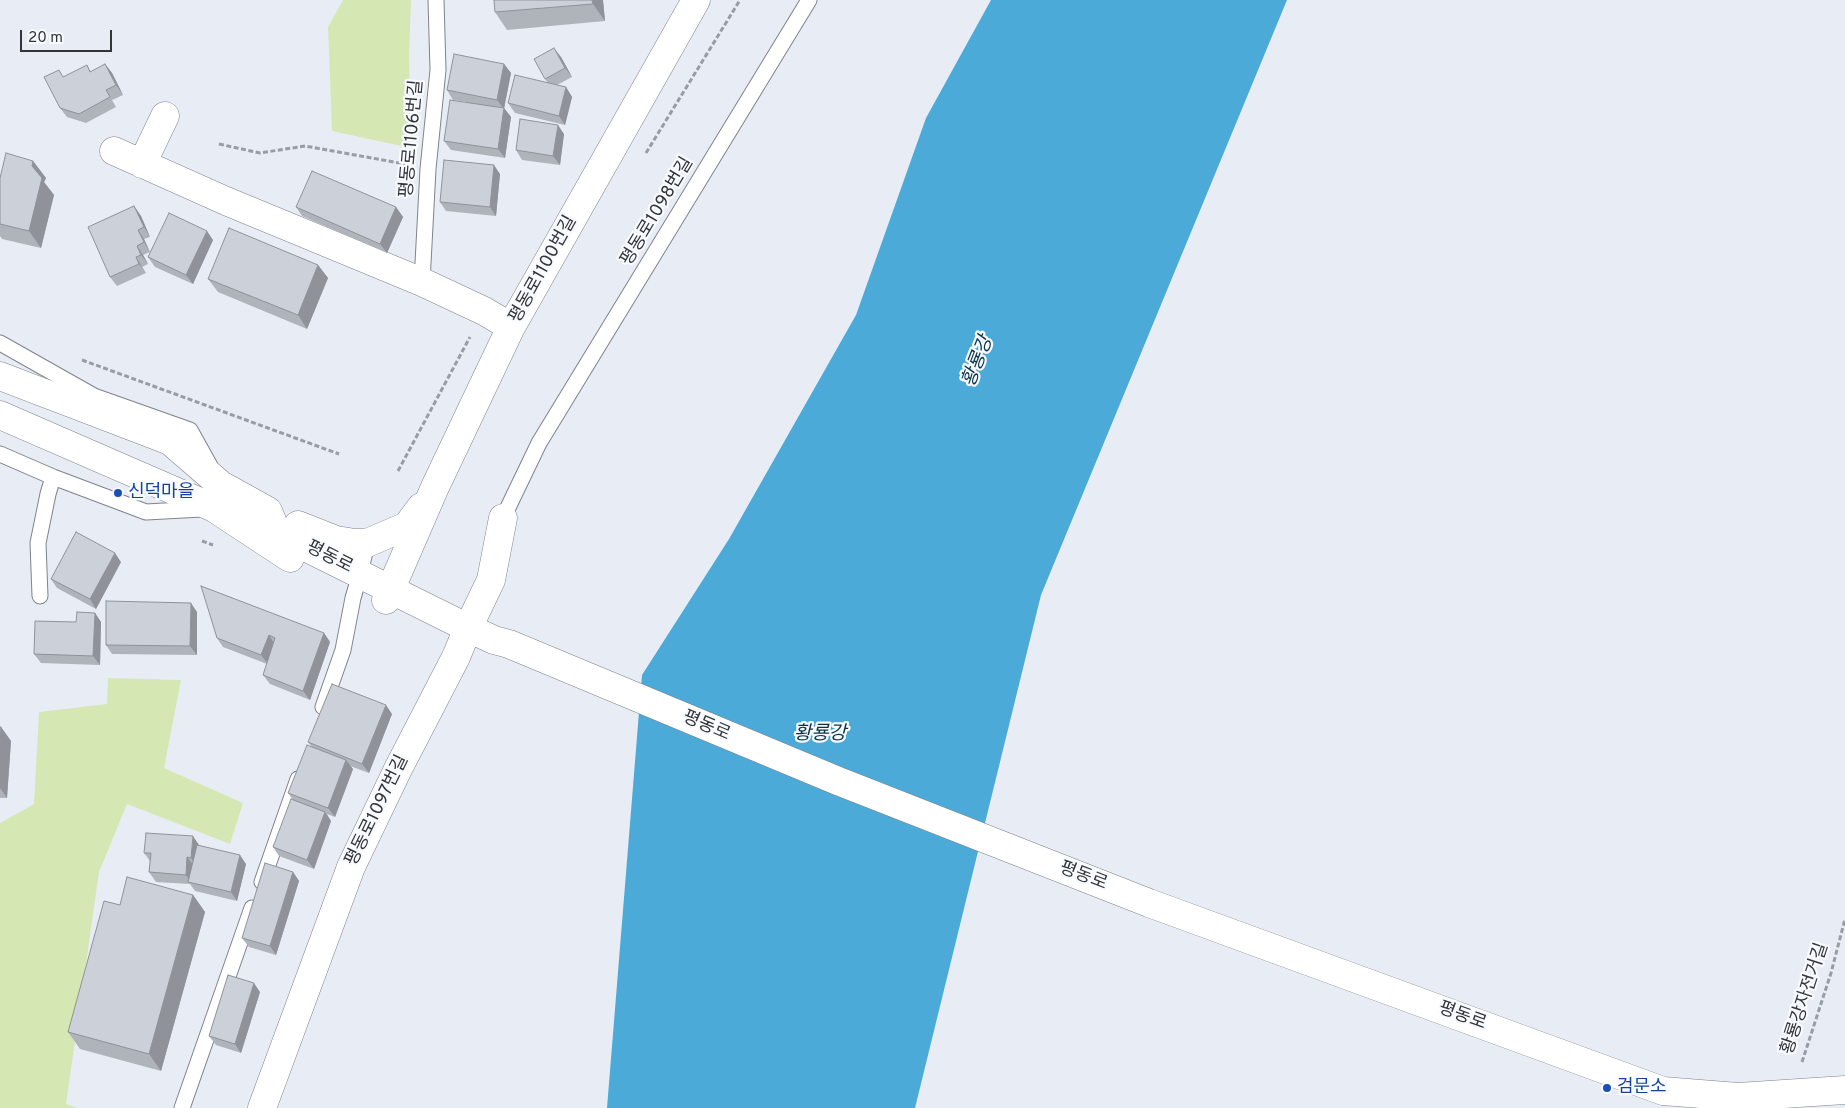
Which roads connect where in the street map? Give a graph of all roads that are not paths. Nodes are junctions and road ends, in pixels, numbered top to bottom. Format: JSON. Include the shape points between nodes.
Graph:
{"nodes":[{"id":1,"x":436,"y":0,"type":"edge"},
{"id":2,"x":696,"y":0,"type":"edge"},
{"id":3,"x":809,"y":0,"type":"edge"},
{"id":4,"x":165,"y":116,"type":"dead end"},
{"id":5,"x":114,"y":151,"type":"dead end"},
{"id":6,"x":142,"y":164,"type":"junction"},
{"id":7,"x":422,"y":282,"type":"junction"},
{"id":8,"x":511,"y":327,"type":"junction"},
{"id":9,"x":0,"y":343,"type":"edge"},
{"id":10,"x":0,"y":376,"type":"edge"},
{"id":11,"x":0,"y":415,"type":"edge"},
{"id":12,"x":0,"y":454,"type":"edge"},
{"id":13,"x":53,"y":477,"type":"junction"},
{"id":14,"x":435,"y":487,"type":"junction"},
{"id":15,"x":218,"y":497,"type":"junction"},
{"id":16,"x":268,"y":511,"type":"junction"},
{"id":17,"x":503,"y":518,"type":"joint"},
{"id":18,"x":367,"y":543,"type":"junction"},
{"id":19,"x":358,"y":581,"type":"junction"},
{"id":20,"x":389,"y":594,"type":"junction"},
{"id":21,"x":40,"y":596,"type":"dead end"},
{"id":22,"x":467,"y":630,"type":"junction"},
{"id":23,"x":317,"y":725,"type":"edge"},
{"id":24,"x":304,"y":762,"type":"edge"},
{"id":25,"x":1845,"y":1090,"type":"edge"},
{"id":26,"x":1672,"y":1099,"type":"edge"},
{"id":27,"x":182,"y":1108,"type":"edge"},
{"id":28,"x":262,"y":1108,"type":"edge"}],
"edges":[{"from":1,"to":7,"type":"lane","name":"평동로1106번길","via":[[438,70],[428,169]]},
{"from":2,"to":8,"type":"street","name":"평동로1100번길"},
{"from":3,"to":17,"type":"lane","name":"평동로1098번길","via":[[539,443]]},
{"from":4,"to":6,"type":"street"},
{"from":5,"to":6,"type":"street"},
{"from":6,"to":7,"type":"street"},
{"from":7,"to":8,"type":"street"},
{"from":8,"to":14,"type":"street","name":"평동로1100번길"},
{"from":9,"to":15,"type":"lane","via":[[94,396],[190,430]]},
{"from":10,"to":15,"type":"street","name":"평동로","via":[[170,441]]},
{"from":11,"to":15,"type":"street","name":"평동로"},
{"from":12,"to":13,"type":"lane"},
{"from":13,"to":15,"type":"lane","via":[[146,512]]},
{"from":13,"to":21,"type":"lane","via":[[38,543]]},
{"from":14,"to":18,"type":"street","via":[[407,526]]},
{"from":14,"to":20,"type":"street","name":"평동로1100번길"},
{"from":15,"to":16,"type":"street","name":"평동로"},
{"from":15,"to":19,"type":"street","name":"평동로","via":[[295,561]]},
{"from":16,"to":18,"type":"street","via":[[336,540]]},
{"from":16,"to":19,"type":"street","name":"평동로","via":[[277,533]]},
{"from":17,"to":22,"type":"street","name":"평동로1097번길","via":[[491,580]]},
{"from":18,"to":19,"type":"lane"},
{"from":19,"to":20,"type":"street","name":"평동로"},
{"from":19,"to":23,"type":"lane","via":[[343,650]]},
{"from":20,"to":22,"type":"street","name":"평동로"},
{"from":22,"to":26,"type":"street","name":"평동로","via":[[493,644],[505,643],[829,778],[1149,903]]},
{"from":22,"to":28,"type":"street","name":"평동로1097번길","via":[[350,867]]},
{"from":24,"to":27,"type":"lane"},
{"from":25,"to":26,"type":"street","name":"평동로"}]}
